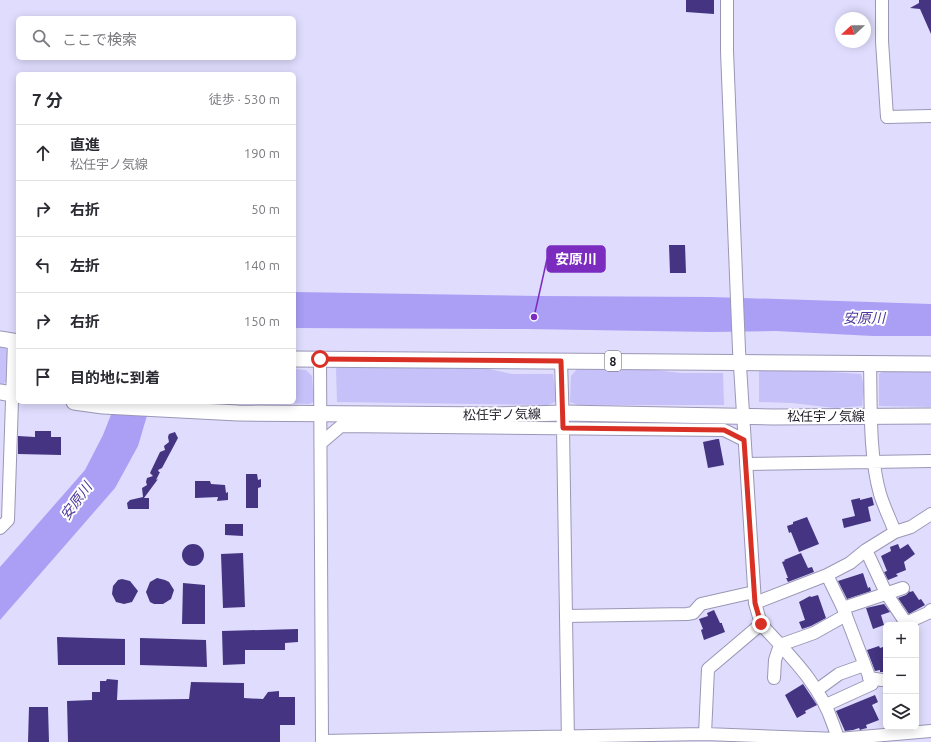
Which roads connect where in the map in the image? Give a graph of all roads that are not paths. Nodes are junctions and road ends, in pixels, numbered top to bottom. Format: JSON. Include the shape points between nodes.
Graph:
{"nodes":[{"id":1,"x":727,"y":0,"type":"edge"},
{"id":2,"x":882,"y":0,"type":"edge"},
{"id":3,"x":931,"y":116,"type":"edge"},
{"id":4,"x":11,"y":341,"type":"edge"},
{"id":5,"x":739,"y":356,"type":"junction"},
{"id":6,"x":296,"y":359,"type":"edge"},
{"id":7,"x":320,"y":359,"type":"junction"},
{"id":8,"x":561,"y":361,"type":"junction"},
{"id":9,"x":870,"y":363,"type":"junction"},
{"id":10,"x":931,"y":364,"type":"edge"},
{"id":11,"x":10,"y":394,"type":"edge"},
{"id":12,"x":88,"y":404,"type":"edge"},
{"id":13,"x":321,"y":414,"type":"junction"},
{"id":14,"x":743,"y":416,"type":"junction"},
{"id":15,"x":871,"y":416,"type":"junction"},
{"id":16,"x":931,"y":416,"type":"edge"},
{"id":17,"x":563,"y":421,"type":"junction"},
{"id":18,"x":744,"y":440,"type":"junction"},
{"id":19,"x":321,"y":443,"type":"junction"},
{"id":20,"x":931,"y":461,"type":"edge"},
{"id":21,"x":874,"y":462,"type":"junction"},
{"id":22,"x":746,"y":464,"type":"junction"},
{"id":23,"x":931,"y":514,"type":"edge"},
{"id":24,"x":0,"y":528,"type":"edge"},
{"id":25,"x":894,"y":532,"type":"junction"},
{"id":26,"x":866,"y":550,"type":"junction"},
{"id":27,"x":827,"y":574,"type":"junction"},
{"id":28,"x":903,"y":588,"type":"dead end"},
{"id":29,"x":886,"y":593,"type":"junction"},
{"id":30,"x":755,"y":598,"type":"junction"},
{"id":31,"x":931,"y":610,"type":"edge"},
{"id":32,"x":845,"y":611,"type":"junction"},
{"id":33,"x":566,"y":616,"type":"junction"},
{"id":34,"x":905,"y":622,"type":"edge"},
{"id":35,"x":910,"y":622,"type":"edge"},
{"id":36,"x":761,"y":624,"type":"junction"},
{"id":37,"x":780,"y":645,"type":"junction"},
{"id":38,"x":864,"y":665,"type":"junction"},
{"id":39,"x":774,"y":678,"type":"dead end"},
{"id":40,"x":869,"y":678,"type":"junction"},
{"id":41,"x":883,"y":680,"type":"edge"},
{"id":42,"x":818,"y":690,"type":"junction"},
{"id":43,"x":826,"y":705,"type":"junction"},
{"id":44,"x":907,"y":730,"type":"edge"},
{"id":45,"x":931,"y":731,"type":"edge"},
{"id":46,"x":705,"y":734,"type":"junction"},
{"id":47,"x":568,"y":739,"type":"edge"},
{"id":48,"x":838,"y":741,"type":"edge"},
{"id":49,"x":322,"y":742,"type":"edge"}],
"edges":[{"from":1,"to":5,"type":"street","via":[[726,51]]},
{"from":2,"to":3,"type":"street","via":[[887,117]]},
{"from":4,"to":11,"type":"street"},
{"from":5,"to":8,"type":"main road","number":"8"},
{"from":5,"to":9,"type":"main road","number":"8"},
{"from":5,"to":14,"type":"street"},
{"from":6,"to":7,"type":"main road","number":"8"},
{"from":7,"to":8,"type":"main road","number":"8"},
{"from":7,"to":13,"type":"street"},
{"from":8,"to":17,"type":"street"},
{"from":9,"to":10,"type":"main road","number":"8"},
{"from":9,"to":15,"type":"street"},
{"from":11,"to":24,"type":"street","via":[[8,520]]},
{"from":12,"to":13,"type":"main road","name":"松任宇ノ気線","via":[[238,413]]},
{"from":13,"to":17,"type":"main road","name":"松任宇ノ気線","via":[[494,415]]},
{"from":13,"to":19,"type":"street"},
{"from":14,"to":15,"type":"main road","name":"松任宇ノ気線"},
{"from":14,"to":17,"type":"main road","name":"松任宇ノ気線"},
{"from":14,"to":18,"type":"street"},
{"from":15,"to":16,"type":"main road","name":"松任宇ノ気線"},
{"from":15,"to":21,"type":"street"},
{"from":17,"to":18,"type":"street","via":[[724,430]]},
{"from":17,"to":19,"type":"street","via":[[341,426]]},
{"from":17,"to":33,"type":"street"},
{"from":18,"to":22,"type":"street"},
{"from":19,"to":49,"type":"street"},
{"from":20,"to":21,"type":"street"},
{"from":21,"to":22,"type":"street"},
{"from":21,"to":25,"type":"street","via":[[880,494]]},
{"from":22,"to":30,"type":"street"},
{"from":23,"to":25,"type":"street","via":[[912,527]]},
{"from":25,"to":26,"type":"street"},
{"from":26,"to":27,"type":"street","via":[[850,563]]},
{"from":26,"to":29,"type":"street"},
{"from":27,"to":30,"type":"street"},
{"from":27,"to":32,"type":"street"},
{"from":28,"to":29,"type":"street"},
{"from":29,"to":32,"type":"street"},
{"from":29,"to":34,"type":"street"},
{"from":30,"to":33,"type":"street","via":[[701,604],[693,613],[687,614]]},
{"from":30,"to":36,"type":"street"},
{"from":31,"to":35,"type":"street"},
{"from":32,"to":37,"type":"street","via":[[814,633]]},
{"from":32,"to":38,"type":"street"},
{"from":33,"to":47,"type":"street"},
{"from":36,"to":37,"type":"street"},
{"from":36,"to":46,"type":"street","via":[[708,669]]},
{"from":37,"to":39,"type":"street","via":[[775,660]]},
{"from":37,"to":42,"type":"street"},
{"from":38,"to":40,"type":"street"},
{"from":38,"to":42,"type":"street","via":[[839,674]]},
{"from":40,"to":41,"type":"street"},
{"from":40,"to":43,"type":"street","via":[[872,684]]},
{"from":42,"to":43,"type":"street"},
{"from":43,"to":48,"type":"street"},
{"from":44,"to":45,"type":"street"},
{"from":44,"to":48,"type":"street"},
{"from":46,"to":47,"type":"street"},
{"from":46,"to":48,"type":"street"},
{"from":47,"to":49,"type":"street"}]}
